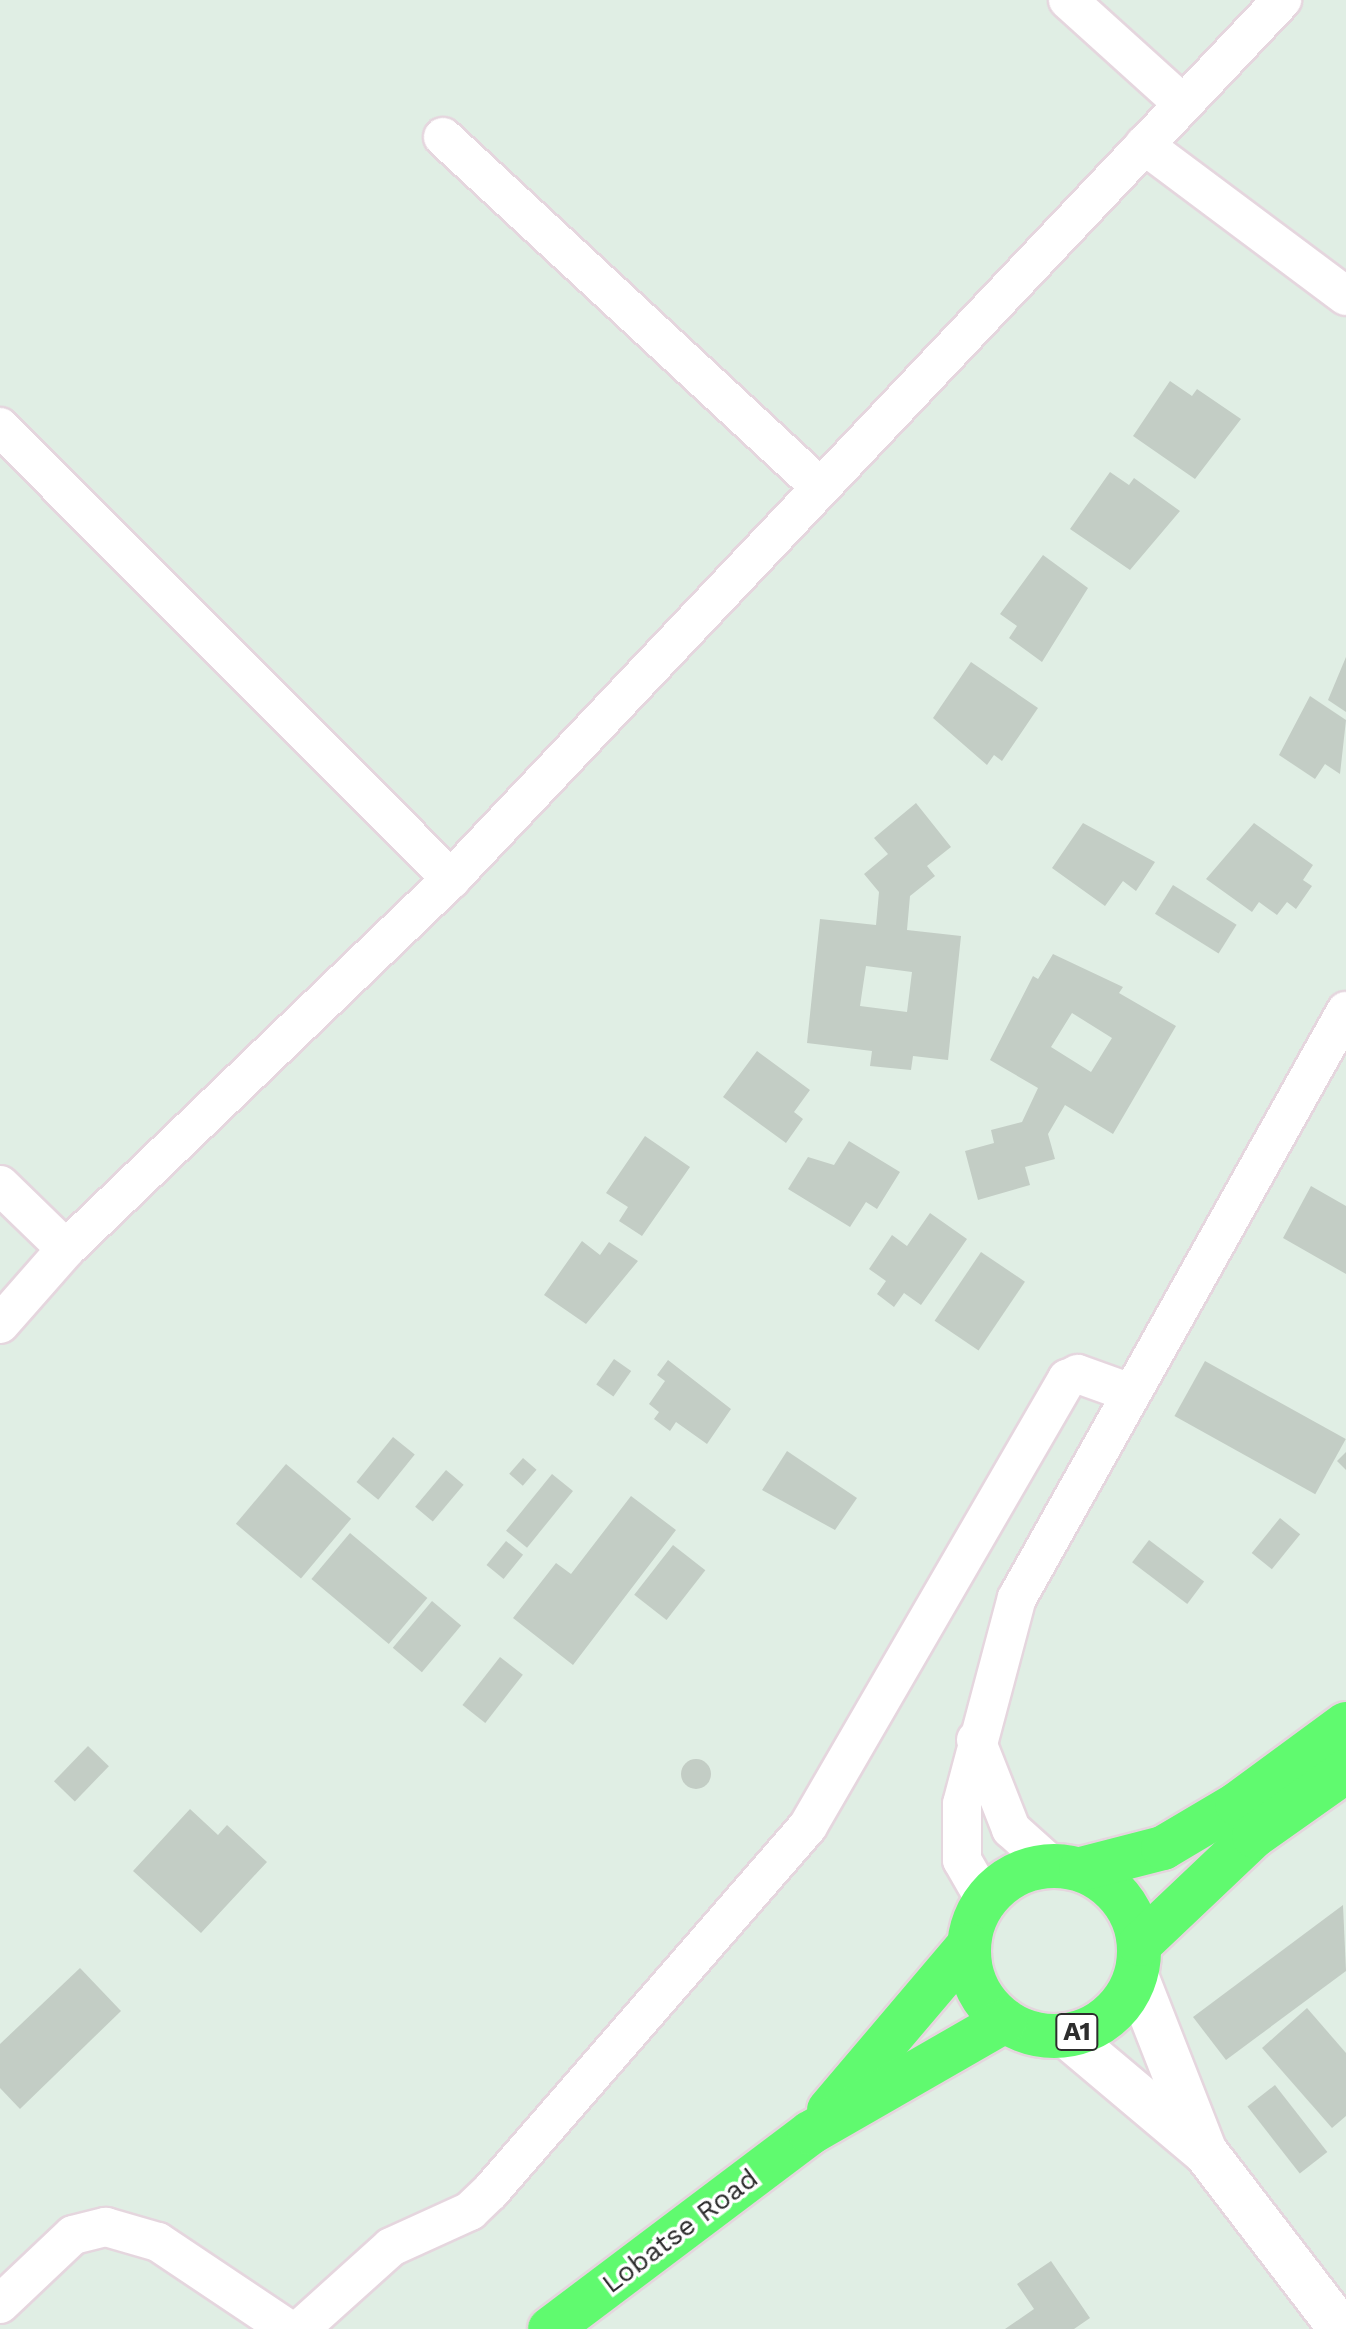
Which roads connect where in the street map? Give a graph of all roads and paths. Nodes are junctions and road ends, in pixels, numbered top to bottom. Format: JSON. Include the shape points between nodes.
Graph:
{"nodes":[{"id":1,"x":1068,"y":0,"type":"edge"},
{"id":2,"x":1282,"y":0,"type":"edge"},
{"id":3,"x":1182,"y":103,"type":"junction"},
{"id":4,"x":443,"y":137,"type":"dead end"},
{"id":5,"x":1144,"y":145,"type":"junction"},
{"id":6,"x":1346,"y":296,"type":"edge"},
{"id":7,"x":0,"y":427,"type":"edge"},
{"id":8,"x":819,"y":486,"type":"junction"},
{"id":9,"x":451,"y":879,"type":"junction"},
{"id":10,"x":1346,"y":1011,"type":"edge"},
{"id":11,"x":0,"y":1185,"type":"edge"},
{"id":12,"x":66,"y":1249,"type":"junction"},
{"id":13,"x":0,"y":1324,"type":"edge"},
{"id":14,"x":1128,"y":1392,"type":"junction"},
{"id":15,"x":1346,"y":1724,"type":"edge"},
{"id":16,"x":976,"y":1740,"type":"junction"},
{"id":17,"x":1346,"y":1771,"type":"edge"},
{"id":18,"x":1066,"y":1867,"type":"junction"},
{"id":19,"x":985,"y":1900,"type":"junction"},
{"id":20,"x":969,"y":1945,"type":"junction"},
{"id":21,"x":1138,"y":1960,"type":"junction"},
{"id":22,"x":1005,"y":2021,"type":"junction"},
{"id":23,"x":1067,"y":2036,"type":"junction"},
{"id":24,"x":810,"y":2133,"type":"junction"},
{"id":25,"x":1206,"y":2153,"type":"junction"},
{"id":26,"x":0,"y":2304,"type":"edge"},
{"id":27,"x":288,"y":2329,"type":"edge"},
{"id":28,"x":300,"y":2329,"type":"edge"},
{"id":29,"x":550,"y":2329,"type":"edge"},
{"id":30,"x":1341,"y":2329,"type":"edge"}],
"edges":[{"from":1,"to":3,"type":"street"},
{"from":2,"to":3,"type":"street"},
{"from":3,"to":5,"type":"street"},
{"from":4,"to":8,"type":"street"},
{"from":5,"to":6,"type":"street"},
{"from":5,"to":8,"type":"street"},
{"from":7,"to":9,"type":"street"},
{"from":8,"to":9,"type":"street"},
{"from":9,"to":12,"type":"street"},
{"from":10,"to":14,"type":"street"},
{"from":11,"to":12,"type":"street"},
{"from":12,"to":13,"type":"street"},
{"from":14,"to":16,"type":"street","via":[[1017,1598]]},
{"from":14,"to":28,"type":"street","via":[[1078,1374],[1067,1379],[837,1786],[780,1860],[490,2192],[470,2211],[391,2247]]},
{"from":15,"to":18,"type":"highway","via":[[1237,1804],[1163,1848]]},
{"from":16,"to":18,"type":"street","via":[[1011,1829]]},
{"from":16,"to":19,"type":"street","via":[[960,1831],[962,1860]]},
{"from":17,"to":21,"type":"highway","number":"A1","via":[[1254,1836]]},
{"from":18,"to":19,"type":"highway","via":[[1013,1875]]},
{"from":18,"to":21,"type":"highway","via":[[1124,1903]]},
{"from":19,"to":20,"type":"highway","name":"Lobatse Road"},
{"from":20,"to":22,"type":"highway","via":[[984,2000]]},
{"from":20,"to":24,"type":"highway","name":"Lobatse Road"},
{"from":21,"to":23,"type":"highway","number":"A1","via":[[1105,2018]]},
{"from":21,"to":25,"type":"main road"},
{"from":22,"to":23,"type":"highway","number":"A1","via":[[1034,2034]]},
{"from":22,"to":24,"type":"highway","name":"Lobatse Road"},
{"from":23,"to":25,"type":"main road"},
{"from":24,"to":29,"type":"highway","name":"Lobatse Road"},
{"from":25,"to":30,"type":"main road"},
{"from":26,"to":27,"type":"street","via":[[73,2235],[106,2227],[158,2242]]}]}
